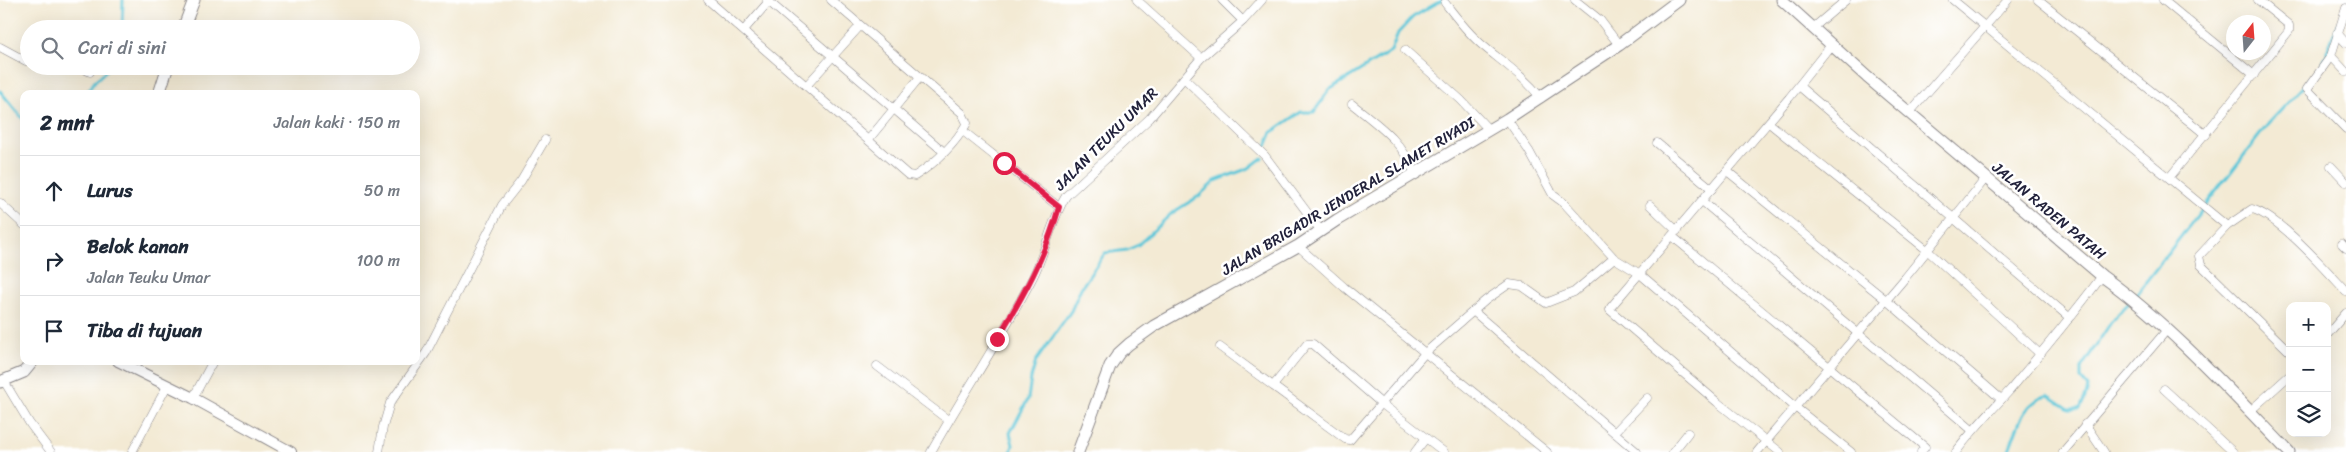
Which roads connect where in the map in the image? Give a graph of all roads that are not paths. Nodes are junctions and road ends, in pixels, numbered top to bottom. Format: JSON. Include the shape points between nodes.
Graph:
{"nodes":[{"id":1,"x":194,"y":0,"type":"edge"},
{"id":2,"x":708,"y":0,"type":"edge"},
{"id":3,"x":831,"y":0,"type":"edge"},
{"id":4,"x":1138,"y":0,"type":"edge"},
{"id":5,"x":1222,"y":0,"type":"edge"},
{"id":6,"x":1262,"y":0,"type":"edge"},
{"id":7,"x":1575,"y":0,"type":"edge"},
{"id":8,"x":1679,"y":0,"type":"edge"},
{"id":9,"x":1782,"y":0,"type":"edge"},
{"id":10,"x":1846,"y":0,"type":"edge"},
{"id":11,"x":1953,"y":0,"type":"edge"},
{"id":12,"x":2008,"y":0,"type":"edge"},
{"id":13,"x":2038,"y":0,"type":"edge"},
{"id":14,"x":2163,"y":0,"type":"edge"},
{"id":15,"x":2258,"y":0,"type":"edge"},
{"id":16,"x":769,"y":1,"type":"edge"},
{"id":17,"x":1445,"y":3,"type":"dead end"},
{"id":18,"x":2346,"y":8,"type":"edge"},
{"id":19,"x":186,"y":20,"type":"edge"},
{"id":20,"x":1243,"y":21,"type":"junction"},
{"id":21,"x":860,"y":26,"type":"junction"},
{"id":22,"x":1985,"y":27,"type":"junction"},
{"id":23,"x":1813,"y":28,"type":"junction"},
{"id":24,"x":744,"y":30,"type":"junction"},
{"id":25,"x":2337,"y":34,"type":"junction"},
{"id":26,"x":2346,"y":42,"type":"edge"},
{"id":27,"x":1618,"y":44,"type":"junction"},
{"id":28,"x":1831,"y":45,"type":"junction"},
{"id":29,"x":0,"y":47,"type":"edge"},
{"id":30,"x":1404,"y":50,"type":"dead end"},
{"id":31,"x":833,"y":56,"type":"junction"},
{"id":32,"x":2331,"y":56,"type":"junction"},
{"id":33,"x":20,"y":58,"type":"edge"},
{"id":34,"x":1201,"y":58,"type":"junction"},
{"id":35,"x":2346,"y":72,"type":"edge"},
{"id":36,"x":165,"y":75,"type":"edge"},
{"id":37,"x":2254,"y":75,"type":"junction"},
{"id":38,"x":920,"y":77,"type":"junction"},
{"id":39,"x":1184,"y":78,"type":"junction"},
{"id":40,"x":807,"y":85,"type":"junction"},
{"id":41,"x":1799,"y":86,"type":"junction"},
{"id":42,"x":160,"y":90,"type":"edge"},
{"id":43,"x":1541,"y":98,"type":"junction"},
{"id":44,"x":1352,"y":104,"type":"dead end"},
{"id":45,"x":894,"y":109,"type":"junction"},
{"id":46,"x":1910,"y":112,"type":"junction"},
{"id":47,"x":1507,"y":119,"type":"junction"},
{"id":48,"x":1769,"y":122,"type":"junction"},
{"id":49,"x":2346,"y":129,"type":"edge"},
{"id":50,"x":1489,"y":130,"type":"junction"},
{"id":51,"x":963,"y":131,"type":"junction"},
{"id":52,"x":2206,"y":135,"type":"junction"},
{"id":53,"x":869,"y":139,"type":"junction"},
{"id":54,"x":545,"y":140,"type":"dead end"},
{"id":55,"x":1657,"y":143,"type":"dead end"},
{"id":56,"x":944,"y":152,"type":"junction"},
{"id":57,"x":2331,"y":166,"type":"dead end"},
{"id":58,"x":1727,"y":171,"type":"junction"},
{"id":59,"x":1415,"y":175,"type":"junction"},
{"id":60,"x":1986,"y":178,"type":"junction"},
{"id":61,"x":2169,"y":178,"type":"junction"},
{"id":62,"x":2346,"y":182,"type":"edge"},
{"id":63,"x":1712,"y":189,"type":"junction"},
{"id":64,"x":1702,"y":201,"type":"junction"},
{"id":65,"x":0,"y":203,"type":"edge"},
{"id":66,"x":1650,"y":205,"type":"dead end"},
{"id":67,"x":1059,"y":207,"type":"junction"},
{"id":68,"x":1954,"y":217,"type":"junction"},
{"id":69,"x":20,"y":221,"type":"edge"},
{"id":70,"x":2227,"y":226,"type":"junction"},
{"id":71,"x":1322,"y":231,"type":"junction"},
{"id":72,"x":1674,"y":234,"type":"junction"},
{"id":73,"x":1298,"y":246,"type":"junction"},
{"id":74,"x":1927,"y":250,"type":"junction"},
{"id":75,"x":1614,"y":258,"type":"junction"},
{"id":76,"x":1640,"y":274,"type":"junction"},
{"id":77,"x":2102,"y":276,"type":"junction"},
{"id":78,"x":2346,"y":291,"type":"edge"},
{"id":79,"x":1886,"y":300,"type":"junction"},
{"id":80,"x":1473,"y":311,"type":"junction"},
{"id":81,"x":2346,"y":313,"type":"edge"},
{"id":82,"x":2070,"y":318,"type":"junction"},
{"id":83,"x":2331,"y":330,"type":"edge"},
{"id":84,"x":2166,"y":331,"type":"junction"},
{"id":85,"x":1857,"y":334,"type":"junction"},
{"id":86,"x":1220,"y":346,"type":"dead end"},
{"id":87,"x":2286,"y":348,"type":"edge"},
{"id":88,"x":1425,"y":353,"type":"junction"},
{"id":89,"x":2040,"y":354,"type":"junction"},
{"id":90,"x":420,"y":361,"type":"edge"},
{"id":91,"x":30,"y":365,"type":"edge"},
{"id":92,"x":126,"y":365,"type":"edge"},
{"id":93,"x":212,"y":365,"type":"edge"},
{"id":94,"x":417,"y":365,"type":"edge"},
{"id":95,"x":877,"y":366,"type":"dead end"},
{"id":96,"x":1830,"y":366,"type":"junction"},
{"id":97,"x":2286,"y":378,"type":"edge"},
{"id":98,"x":2,"y":382,"type":"edge"},
{"id":99,"x":167,"y":386,"type":"junction"},
{"id":100,"x":1273,"y":386,"type":"junction"},
{"id":101,"x":2164,"y":389,"type":"dead end"},
{"id":102,"x":193,"y":398,"type":"junction"},
{"id":103,"x":1647,"y":398,"type":"dead end"},
{"id":104,"x":2001,"y":399,"type":"junction"},
{"id":105,"x":1382,"y":404,"type":"junction"},
{"id":106,"x":1795,"y":408,"type":"junction"},
{"id":107,"x":2250,"y":411,"type":"junction"},
{"id":108,"x":948,"y":420,"type":"junction"},
{"id":109,"x":2085,"y":424,"type":"junction"},
{"id":110,"x":1972,"y":430,"type":"junction"},
{"id":111,"x":1615,"y":432,"type":"junction"},
{"id":112,"x":1688,"y":434,"type":"dead end"},
{"id":113,"x":1426,"y":438,"type":"junction"},
{"id":114,"x":1767,"y":440,"type":"junction"},
{"id":115,"x":1925,"y":450,"type":"edge"},
{"id":116,"x":51,"y":452,"type":"edge"},
{"id":117,"x":132,"y":452,"type":"edge"},
{"id":118,"x":291,"y":452,"type":"edge"},
{"id":119,"x":379,"y":452,"type":"edge"},
{"id":120,"x":931,"y":452,"type":"edge"},
{"id":121,"x":1078,"y":452,"type":"edge"},
{"id":122,"x":1415,"y":452,"type":"edge"},
{"id":123,"x":1444,"y":452,"type":"edge"},
{"id":124,"x":1547,"y":452,"type":"edge"},
{"id":125,"x":1637,"y":452,"type":"edge"},
{"id":126,"x":1673,"y":452,"type":"edge"},
{"id":127,"x":1757,"y":452,"type":"edge"},
{"id":128,"x":1780,"y":452,"type":"edge"},
{"id":129,"x":1851,"y":452,"type":"edge"},
{"id":130,"x":1956,"y":452,"type":"edge"},
{"id":131,"x":2063,"y":452,"type":"edge"},
{"id":132,"x":2104,"y":452,"type":"edge"},
{"id":133,"x":2233,"y":452,"type":"edge"},
{"id":134,"x":2289,"y":452,"type":"edge"}],
"edges":[{"from":1,"to":19,"type":"main road"},
{"from":2,"to":24,"type":"street"},
{"from":3,"to":21,"type":"street"},
{"from":4,"to":34,"type":"street"},
{"from":5,"to":20,"type":"street"},
{"from":6,"to":20,"type":"street","name":"JALAN TEUKU UMAR"},
{"from":7,"to":27,"type":"street","via":[[1600,20]]},
{"from":8,"to":27,"type":"main road","name":"JALAN BRIGADIR JENDERAL SLAMET RIYADI"},
{"from":9,"to":23,"type":"main road","name":"JALAN RADEN PATAH"},
{"from":10,"to":23,"type":"street"},
{"from":11,"to":22,"type":"street"},
{"from":12,"to":22,"type":"street"},
{"from":13,"to":52,"type":"street"},
{"from":14,"to":37,"type":"street"},
{"from":15,"to":37,"type":"street","via":[[2290,27]]},
{"from":16,"to":24,"type":"street"},
{"from":16,"to":31,"type":"street"},
{"from":17,"to":43,"type":"street","via":[[1480,44],[1528,81]]},
{"from":18,"to":25,"type":"street"},
{"from":20,"to":34,"type":"street","name":"JALAN TEUKU UMAR"},
{"from":21,"to":31,"type":"street"},
{"from":21,"to":38,"type":"street"},
{"from":22,"to":46,"type":"street"},
{"from":22,"to":61,"type":"street"},
{"from":23,"to":28,"type":"main road","name":"JALAN RADEN PATAH"},
{"from":24,"to":40,"type":"street"},
{"from":25,"to":26,"type":"street"},
{"from":25,"to":32,"type":"street"},
{"from":27,"to":43,"type":"main road","name":"JALAN BRIGADIR JENDERAL SLAMET RIYADI"},
{"from":28,"to":41,"type":"street"},
{"from":28,"to":46,"type":"main road","name":"JALAN RADEN PATAH"},
{"from":29,"to":33,"type":"street"},
{"from":30,"to":50,"type":"street","via":[[1461,100]]},
{"from":31,"to":40,"type":"street"},
{"from":31,"to":45,"type":"street"},
{"from":32,"to":35,"type":"street"},
{"from":32,"to":49,"type":"street","via":[[2306,89]]},
{"from":34,"to":39,"type":"street","name":"JALAN TEUKU UMAR"},
{"from":36,"to":42,"type":"main road"},
{"from":37,"to":52,"type":"street"},
{"from":38,"to":45,"type":"street"},
{"from":38,"to":51,"type":"street","via":[[962,114],[967,123]]},
{"from":39,"to":67,"type":"street","name":"JALAN TEUKU UMAR","via":[[1150,118],[1099,168],[1073,188]]},
{"from":39,"to":71,"type":"street","via":[[1265,156]]},
{"from":40,"to":53,"type":"street"},
{"from":41,"to":48,"type":"street"},
{"from":41,"to":68,"type":"street"},
{"from":43,"to":47,"type":"main road","name":"JALAN BRIGADIR JENDERAL SLAMET RIYADI"},
{"from":44,"to":59,"type":"street","via":[[1391,136],[1410,159]]},
{"from":45,"to":53,"type":"street"},
{"from":45,"to":56,"type":"street"},
{"from":46,"to":60,"type":"main road","name":"JALAN RADEN PATAH"},
{"from":47,"to":50,"type":"main road","name":"JALAN BRIGADIR JENDERAL SLAMET RIYADI"},
{"from":47,"to":75,"type":"street","via":[[1554,194]]},
{"from":48,"to":58,"type":"street"},
{"from":48,"to":74,"type":"street"},
{"from":50,"to":59,"type":"main road","name":"JALAN BRIGADIR JENDERAL SLAMET RIYADI"},
{"from":51,"to":56,"type":"street"},
{"from":51,"to":67,"type":"street"},
{"from":52,"to":61,"type":"street"},
{"from":53,"to":56,"type":"street","via":[[908,175],[915,176]]},
{"from":54,"to":90,"type":"street","via":[[502,205]]},
{"from":55,"to":63,"type":"street"},
{"from":57,"to":62,"type":"street"},
{"from":58,"to":63,"type":"street"},
{"from":58,"to":79,"type":"street"},
{"from":59,"to":71,"type":"main road","name":"JALAN BRIGADIR JENDERAL SLAMET RIYADI"},
{"from":60,"to":68,"type":"street"},
{"from":60,"to":77,"type":"main road","name":"JALAN RADEN PATAH"},
{"from":61,"to":70,"type":"street"},
{"from":63,"to":64,"type":"street"},
{"from":64,"to":72,"type":"street"},
{"from":64,"to":85,"type":"street"},
{"from":65,"to":69,"type":"street"},
{"from":66,"to":72,"type":"street"},
{"from":67,"to":108,"type":"street","name":"JALAN TEUKU UMAR","via":[[1033,277]]},
{"from":68,"to":74,"type":"street"},
{"from":68,"to":82,"type":"street"},
{"from":70,"to":78,"type":"street","via":[[2252,209],[2261,213],[2300,243]]},
{"from":70,"to":87,"type":"street","via":[[2199,256],[2199,262]]},
{"from":71,"to":73,"type":"main road","name":"JALAN BRIGADIR JENDERAL SLAMET RIYADI"},
{"from":72,"to":76,"type":"street"},
{"from":72,"to":96,"type":"street"},
{"from":73,"to":88,"type":"street"},
{"from":73,"to":121,"type":"main road","name":"JALAN BRIGADIR JENDERAL SLAMET RIYADI","via":[[1154,326],[1118,354],[1110,366]]},
{"from":74,"to":79,"type":"street"},
{"from":74,"to":89,"type":"street"},
{"from":75,"to":76,"type":"street"},
{"from":75,"to":80,"type":"street","via":[[1574,292],[1550,302],[1542,302],[1526,288],[1514,283]]},
{"from":76,"to":106,"type":"street"},
{"from":76,"to":114,"type":"street","via":[[1611,307],[1612,314]]},
{"from":77,"to":82,"type":"street"},
{"from":77,"to":84,"type":"main road","name":"JALAN RADEN PATAH","via":[[2132,298]]},
{"from":79,"to":85,"type":"street"},
{"from":79,"to":104,"type":"street"},
{"from":80,"to":88,"type":"street"},
{"from":80,"to":111,"type":"street"},
{"from":81,"to":83,"type":"street"},
{"from":82,"to":89,"type":"street"},
{"from":84,"to":107,"type":"main road","name":"JALAN RADEN PATAH"},
{"from":84,"to":109,"type":"street"},
{"from":85,"to":96,"type":"street"},
{"from":85,"to":110,"type":"street"},
{"from":86,"to":100,"type":"street"},
{"from":88,"to":105,"type":"street"},
{"from":88,"to":124,"type":"street"},
{"from":89,"to":104,"type":"street"},
{"from":91,"to":98,"type":"main road","via":[[24,372]]},
{"from":92,"to":99,"type":"street"},
{"from":93,"to":102,"type":"street"},
{"from":94,"to":119,"type":"street","via":[[390,403]]},
{"from":95,"to":108,"type":"street"},
{"from":96,"to":106,"type":"street"},
{"from":96,"to":115,"type":"street"},
{"from":97,"to":107,"type":"street"},
{"from":98,"to":116,"type":"street"},
{"from":99,"to":102,"type":"street"},
{"from":99,"to":117,"type":"street"},
{"from":100,"to":105,"type":"street","via":[[1350,440]]},
{"from":100,"to":105,"type":"street","via":[[1310,343]]},
{"from":101,"to":133,"type":"street"},
{"from":102,"to":118,"type":"street"},
{"from":103,"to":111,"type":"street"},
{"from":104,"to":110,"type":"street"},
{"from":105,"to":113,"type":"street"},
{"from":106,"to":114,"type":"street"},
{"from":106,"to":129,"type":"street"},
{"from":107,"to":134,"type":"main road","name":"JALAN RADEN PATAH"},
{"from":108,"to":120,"type":"street","name":"JALAN TEUKU UMAR"},
{"from":109,"to":131,"type":"street"},
{"from":109,"to":132,"type":"street"},
{"from":110,"to":130,"type":"street"},
{"from":111,"to":125,"type":"street"},
{"from":112,"to":126,"type":"street"},
{"from":113,"to":122,"type":"street"},
{"from":113,"to":123,"type":"street"},
{"from":114,"to":127,"type":"street"},
{"from":114,"to":128,"type":"street"}]}
